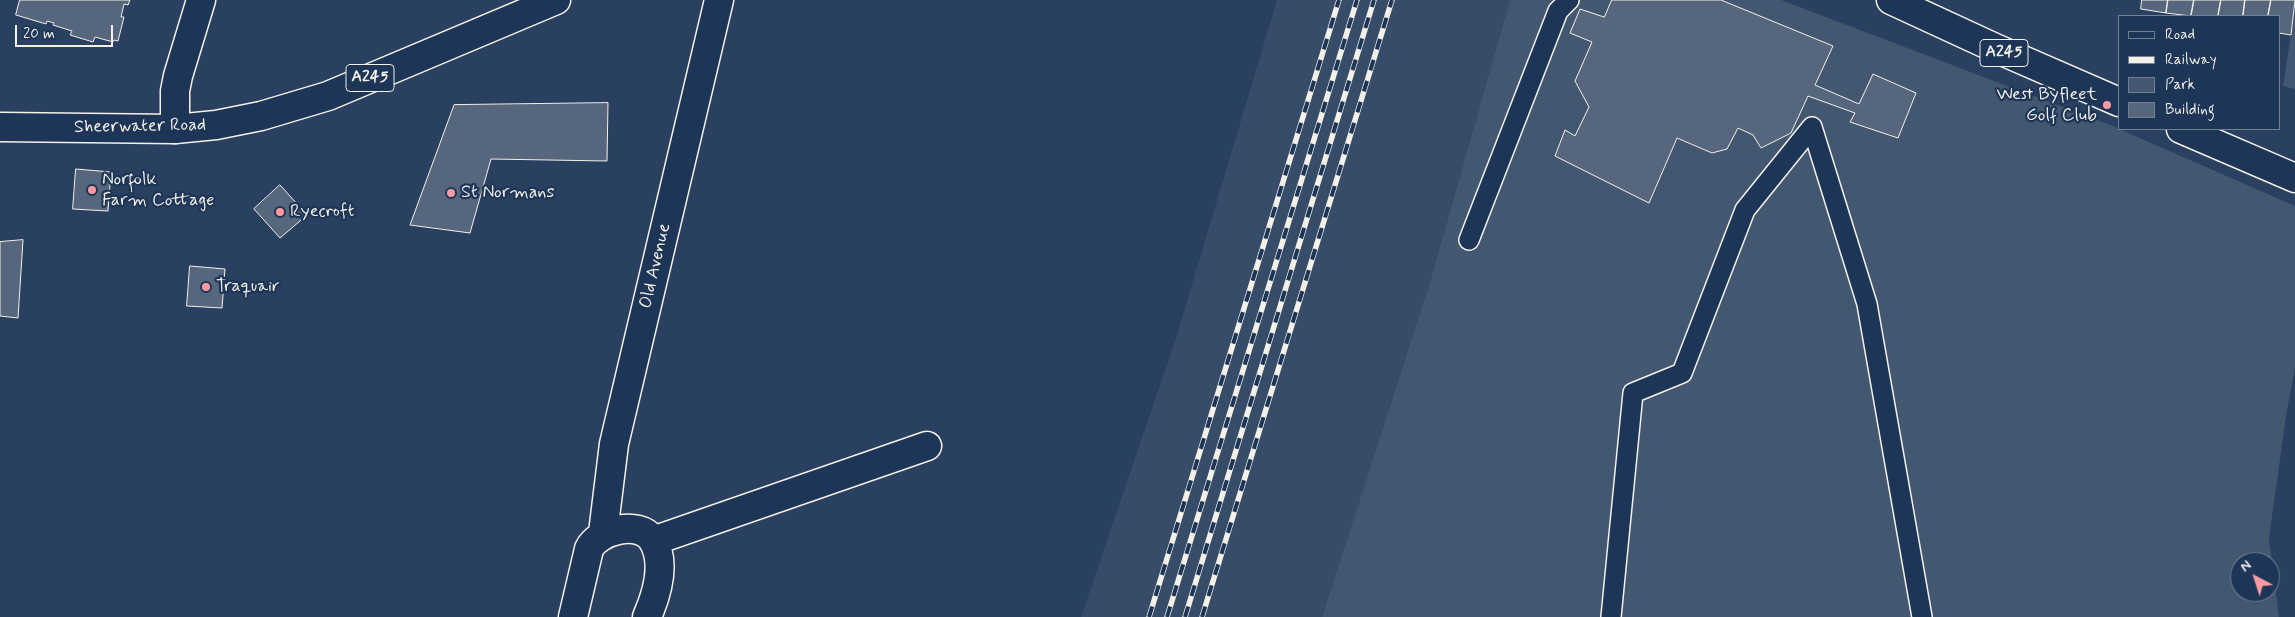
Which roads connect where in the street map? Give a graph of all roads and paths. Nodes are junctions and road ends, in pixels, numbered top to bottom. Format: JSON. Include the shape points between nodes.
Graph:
{"nodes":[{"id":1,"x":202,"y":0,"type":"edge"},
{"id":2,"x":556,"y":0,"type":"edge"},
{"id":3,"x":719,"y":0,"type":"edge"},
{"id":4,"x":1569,"y":0,"type":"edge"},
{"id":5,"x":1891,"y":0,"type":"edge"},
{"id":6,"x":2118,"y":102,"type":"edge"},
{"id":7,"x":0,"y":128,"type":"edge"},
{"id":8,"x":175,"y":129,"type":"junction"},
{"id":9,"x":2183,"y":130,"type":"edge"},
{"id":10,"x":2295,"y":178,"type":"edge"},
{"id":11,"x":1469,"y":240,"type":"dead end"},
{"id":12,"x":927,"y":446,"type":"dead end"},
{"id":13,"x":603,"y":534,"type":"junction"},
{"id":14,"x":653,"y":541,"type":"junction"},
{"id":15,"x":573,"y":617,"type":"edge"},
{"id":16,"x":647,"y":617,"type":"edge"},
{"id":17,"x":1610,"y":617,"type":"edge"},
{"id":18,"x":1922,"y":617,"type":"edge"}],
"edges":[{"from":1,"to":8,"type":"street","via":[[177,84]]},
{"from":2,"to":8,"type":"street","name":"Sheerwater Road","number":"A245","via":[[328,96],[261,116]]},
{"from":3,"to":13,"type":"street","name":"Old Avenue","via":[[614,444]]},
{"from":4,"to":11,"type":"lane","via":[[1558,12]]},
{"from":5,"to":6,"type":"street","number":"A245"},
{"from":7,"to":8,"type":"street","name":"Sheerwater Road","number":"A245"},
{"from":9,"to":10,"type":"street"},
{"from":12,"to":14,"type":"street"},
{"from":13,"to":14,"type":"street","via":[[636,530],[646,532]]},
{"from":13,"to":15,"type":"street","via":[[589,549]]},
{"from":14,"to":16,"type":"street","via":[[659,573]]},
{"from":17,"to":18,"type":"lane","via":[[1633,393],[1682,373],[1745,210],[1812,127],[1868,304]]}]}
